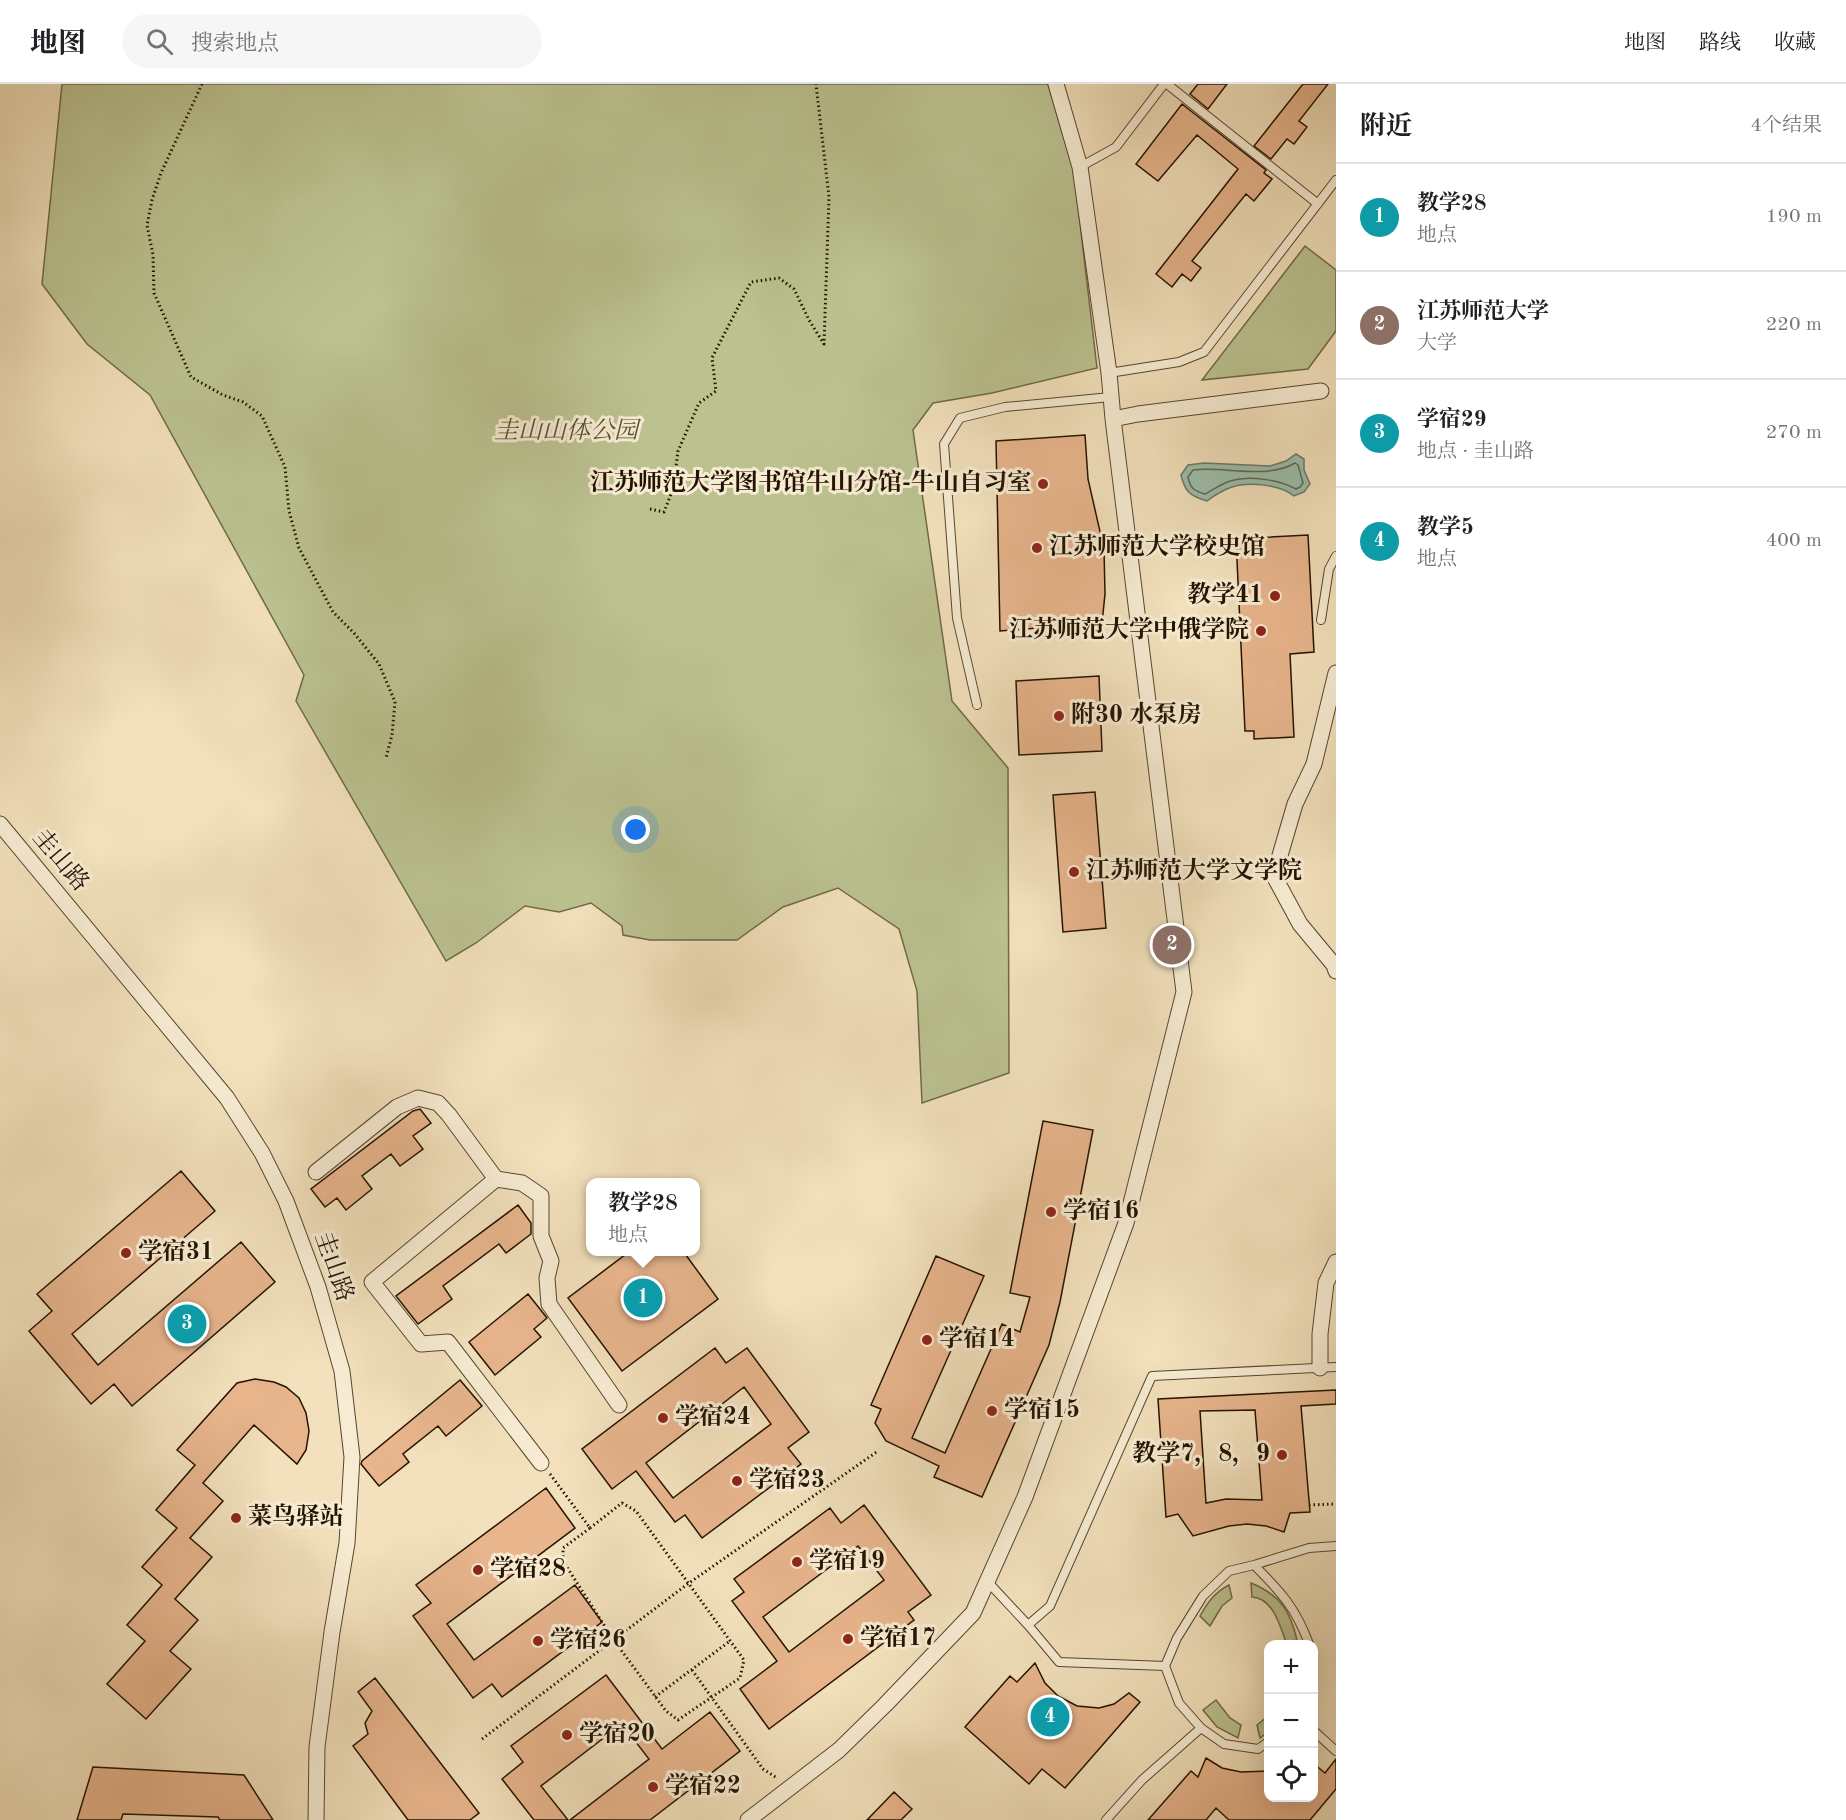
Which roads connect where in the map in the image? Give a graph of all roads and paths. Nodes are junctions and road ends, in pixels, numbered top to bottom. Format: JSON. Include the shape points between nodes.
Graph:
{"nodes":[{"id":1,"x":202,"y":84,"type":"edge"},
{"id":2,"x":816,"y":84,"type":"edge"},
{"id":3,"x":1056,"y":84,"type":"edge"},
{"id":4,"x":1166,"y":84,"type":"edge"},
{"id":5,"x":1080,"y":167,"type":"junction"},
{"id":6,"x":1336,"y":180,"type":"edge"},
{"id":7,"x":1318,"y":204,"type":"junction"},
{"id":8,"x":1109,"y":373,"type":"junction"},
{"id":9,"x":1322,"y":391,"type":"dead end"},
{"id":10,"x":1111,"y":397,"type":"junction"},
{"id":11,"x":1113,"y":419,"type":"junction"},
{"id":12,"x":650,"y":509,"type":"dead end"},
{"id":13,"x":1336,"y":556,"type":"edge"},
{"id":14,"x":1321,"y":620,"type":"dead end"},
{"id":15,"x":1336,"y":673,"type":"edge"},
{"id":16,"x":977,"y":705,"type":"dead end"},
{"id":17,"x":386,"y":758,"type":"dead end"},
{"id":18,"x":0,"y":824,"type":"edge"},
{"id":19,"x":1336,"y":971,"type":"edge"},
{"id":20,"x":316,"y":1172,"type":"dead end"},
{"id":21,"x":496,"y":1179,"type":"junction"},
{"id":22,"x":1336,"y":1262,"type":"edge"},
{"id":23,"x":1336,"y":1367,"type":"edge"},
{"id":24,"x":1320,"y":1368,"type":"junction"},
{"id":25,"x":619,"y":1405,"type":"dead end"},
{"id":26,"x":878,"y":1451,"type":"dead end"},
{"id":27,"x":541,"y":1463,"type":"joint"},
{"id":28,"x":1336,"y":1504,"type":"edge"},
{"id":29,"x":1309,"y":1505,"type":"dead end"},
{"id":30,"x":590,"y":1528,"type":"junction"},
{"id":31,"x":1336,"y":1546,"type":"edge"},
{"id":32,"x":1254,"y":1565,"type":"junction"},
{"id":33,"x":987,"y":1581,"type":"junction"},
{"id":34,"x":689,"y":1583,"type":"junction"},
{"id":35,"x":1028,"y":1625,"type":"junction"},
{"id":36,"x":613,"y":1639,"type":"junction"},
{"id":37,"x":1308,"y":1640,"type":"edge"},
{"id":38,"x":730,"y":1641,"type":"junction"},
{"id":39,"x":1165,"y":1666,"type":"junction"},
{"id":40,"x":692,"y":1670,"type":"junction"},
{"id":41,"x":655,"y":1697,"type":"junction"},
{"id":42,"x":712,"y":1697,"type":"junction"},
{"id":43,"x":1201,"y":1728,"type":"junction"},
{"id":44,"x":1318,"y":1735,"type":"edge"},
{"id":45,"x":482,"y":1739,"type":"dead end"},
{"id":46,"x":1264,"y":1745,"type":"edge"},
{"id":47,"x":1336,"y":1751,"type":"edge"},
{"id":48,"x":791,"y":1788,"type":"junction"},
{"id":49,"x":316,"y":1820,"type":"edge"},
{"id":50,"x":748,"y":1820,"type":"edge"},
{"id":51,"x":1106,"y":1820,"type":"edge"}],
"edges":[{"from":1,"to":17,"type":"path","via":[[152,200],[147,225],[154,293],[191,377],[243,402],[262,416],[285,467],[289,511],[299,548],[333,612],[379,664],[394,702]]},
{"from":2,"to":12,"type":"path","via":[[829,197],[824,344],[794,289],[779,278],[751,282],[712,358],[716,391],[699,404],[678,451],[673,489],[664,512]]},
{"from":3,"to":5,"type":"street"},
{"from":4,"to":5,"type":"lane","via":[[1116,147]]},
{"from":4,"to":7,"type":"lane"},
{"from":5,"to":8,"type":"street"},
{"from":6,"to":7,"type":"lane"},
{"from":7,"to":8,"type":"lane","via":[[1204,352],[1179,362]]},
{"from":8,"to":10,"type":"street"},
{"from":9,"to":11,"type":"street"},
{"from":10,"to":11,"type":"street"},
{"from":10,"to":16,"type":"lane","via":[[1005,407],[960,418],[944,444],[957,618]]},
{"from":11,"to":33,"type":"street","via":[[1184,992],[1126,1223],[1025,1497]]},
{"from":13,"to":14,"type":"lane","via":[[1329,569]]},
{"from":15,"to":19,"type":"street","via":[[1314,764],[1295,804],[1274,876],[1300,924]]},
{"from":18,"to":49,"type":"street","name":"圭山路","via":[[227,1098],[286,1201],[318,1287],[342,1371],[352,1457],[347,1544],[317,1747]]},
{"from":20,"to":21,"type":"street","via":[[397,1107],[418,1098],[438,1103]]},
{"from":21,"to":25,"type":"street","via":[[522,1183],[541,1196],[541,1236],[551,1261],[547,1278],[549,1304]]},
{"from":21,"to":27,"type":"street","via":[[372,1282],[421,1344],[448,1342]]},
{"from":22,"to":24,"type":"street","via":[[1326,1283]]},
{"from":23,"to":24,"type":"lane"},
{"from":24,"to":35,"type":"lane","via":[[1152,1376],[1050,1606]]},
{"from":26,"to":34,"type":"path"},
{"from":27,"to":30,"type":"path"},
{"from":28,"to":29,"type":"path"},
{"from":30,"to":34,"type":"path","via":[[622,1503],[636,1511]]},
{"from":30,"to":36,"type":"path","via":[[563,1548],[563,1561]]},
{"from":31,"to":32,"type":"lane","via":[[1309,1548]]},
{"from":32,"to":37,"type":"lane","via":[[1300,1619]]},
{"from":32,"to":39,"type":"lane","via":[[1229,1571],[1203,1596]]},
{"from":33,"to":35,"type":"lane"},
{"from":33,"to":48,"type":"street","via":[[973,1613],[839,1750]]},
{"from":34,"to":36,"type":"path"},
{"from":34,"to":38,"type":"path"},
{"from":35,"to":39,"type":"lane","via":[[1059,1662]]},
{"from":36,"to":41,"type":"path"},
{"from":36,"to":45,"type":"path"},
{"from":38,"to":40,"type":"path"},
{"from":38,"to":42,"type":"path","via":[[744,1660],[740,1678]]},
{"from":39,"to":43,"type":"lane","via":[[1179,1703]]},
{"from":40,"to":41,"type":"path"},
{"from":40,"to":42,"type":"path"},
{"from":41,"to":42,"type":"path","via":[[678,1720]]},
{"from":42,"to":48,"type":"path","via":[[763,1769]]},
{"from":43,"to":46,"type":"lane","via":[[1224,1744],[1258,1749]]},
{"from":43,"to":51,"type":"lane","via":[[1142,1780]]},
{"from":44,"to":47,"type":"lane"},
{"from":48,"to":50,"type":"street"}]}
